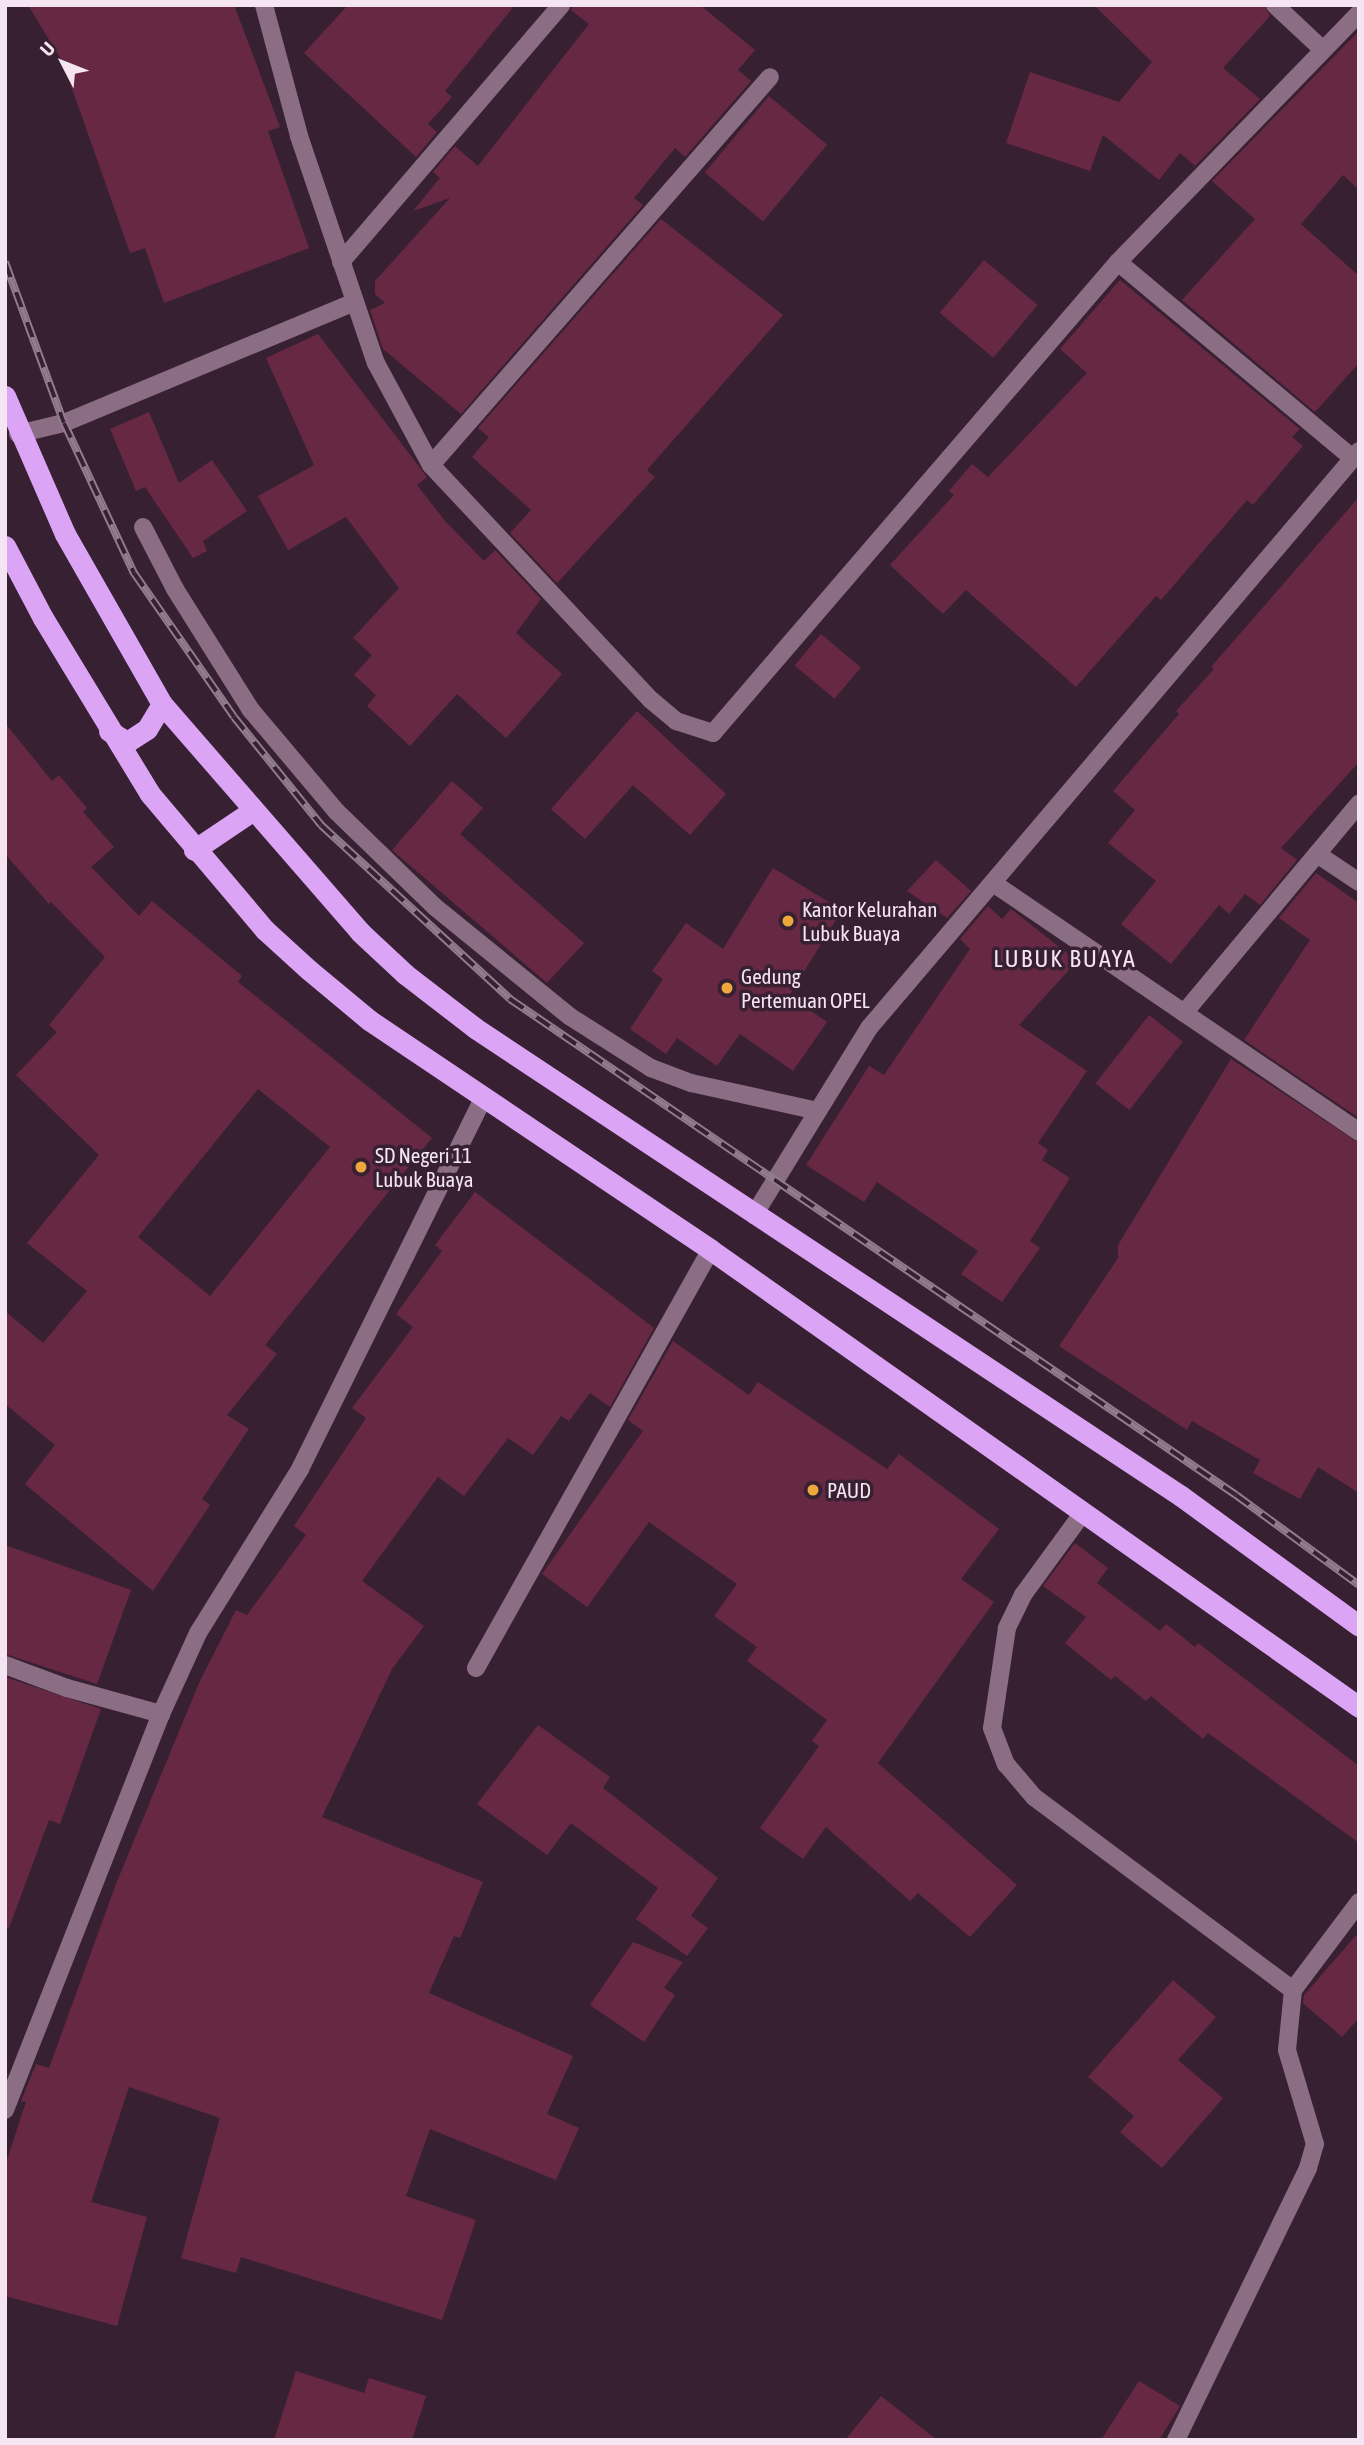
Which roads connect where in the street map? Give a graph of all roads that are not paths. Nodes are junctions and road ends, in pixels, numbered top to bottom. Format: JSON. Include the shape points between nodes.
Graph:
{"nodes":[{"id":1,"x":264,"y":5,"type":"edge"},
{"id":2,"x":561,"y":5,"type":"edge"},
{"id":3,"x":1275,"y":5,"type":"edge"},
{"id":4,"x":1359,"y":13,"type":"edge"},
{"id":5,"x":1322,"y":49,"type":"junction"},
{"id":6,"x":770,"y":77,"type":"dead end"},
{"id":7,"x":341,"y":262,"type":"junction"},
{"id":8,"x":1118,"y":262,"type":"junction"},
{"id":9,"x":355,"y":302,"type":"junction"},
{"id":10,"x":5,"y":396,"type":"edge"},
{"id":11,"x":18,"y":434,"type":"junction"},
{"id":12,"x":1355,"y":455,"type":"edge"},
{"id":13,"x":430,"y":465,"type":"junction"},
{"id":14,"x":143,"y":527,"type":"dead end"},
{"id":15,"x":5,"y":546,"type":"edge"},
{"id":16,"x":162,"y":704,"type":"junction"},
{"id":17,"x":109,"y":731,"type":"junction"},
{"id":18,"x":1359,"y":804,"type":"edge"},
{"id":19,"x":252,"y":811,"type":"junction"},
{"id":20,"x":194,"y":850,"type":"junction"},
{"id":21,"x":1317,"y":854,"type":"junction"},
{"id":22,"x":1359,"y":882,"type":"edge"},
{"id":23,"x":993,"y":883,"type":"junction"},
{"id":24,"x":1184,"y":1013,"type":"junction"},
{"id":25,"x":483,"y":1099,"type":"junction"},
{"id":26,"x":818,"y":1111,"type":"junction"},
{"id":27,"x":1359,"y":1132,"type":"edge"},
{"id":28,"x":754,"y":1215,"type":"junction"},
{"id":29,"x":711,"y":1250,"type":"junction"},
{"id":30,"x":1082,"y":1514,"type":"junction"},
{"id":31,"x":1359,"y":1626,"type":"edge"},
{"id":32,"x":5,"y":1665,"type":"edge"},
{"id":33,"x":476,"y":1668,"type":"dead end"},
{"id":34,"x":1359,"y":1707,"type":"edge"},
{"id":35,"x":160,"y":1714,"type":"junction"},
{"id":36,"x":1359,"y":1902,"type":"edge"},
{"id":37,"x":1293,"y":1990,"type":"junction"},
{"id":38,"x":5,"y":2110,"type":"edge"},
{"id":39,"x":1176,"y":2440,"type":"edge"}],
"edges":[{"from":1,"to":7,"type":"street","via":[[299,136]]},
{"from":2,"to":7,"type":"street"},
{"from":3,"to":5,"type":"street"},
{"from":4,"to":5,"type":"street"},
{"from":5,"to":8,"type":"street"},
{"from":6,"to":13,"type":"street"},
{"from":7,"to":9,"type":"street"},
{"from":8,"to":12,"type":"street"},
{"from":8,"to":13,"type":"street","via":[[713,733],[676,721],[651,700]]},
{"from":9,"to":11,"type":"street","via":[[64,423]]},
{"from":9,"to":13,"type":"street","via":[[376,363]]},
{"from":10,"to":11,"type":"highway"},
{"from":11,"to":16,"type":"highway","via":[[95,592]]},
{"from":12,"to":23,"type":"street"},
{"from":14,"to":26,"type":"street","via":[[175,589],[251,710],[337,812],[435,907],[569,1016],[651,1068],[691,1083]]},
{"from":15,"to":17,"type":"highway"},
{"from":16,"to":17,"type":"highway","via":[[147,729],[127,742]]},
{"from":16,"to":19,"type":"highway"},
{"from":17,"to":20,"type":"highway"},
{"from":18,"to":21,"type":"street"},
{"from":19,"to":20,"type":"highway"},
{"from":19,"to":28,"type":"highway","via":[[360,932],[405,974],[475,1028]]},
{"from":20,"to":25,"type":"highway","via":[[265,930],[309,970],[369,1020]]},
{"from":21,"to":22,"type":"street"},
{"from":21,"to":24,"type":"street"},
{"from":23,"to":24,"type":"street"},
{"from":23,"to":26,"type":"street","via":[[869,1028]]},
{"from":24,"to":27,"type":"street"},
{"from":25,"to":29,"type":"highway"},
{"from":25,"to":35,"type":"street","via":[[300,1469],[198,1633]]},
{"from":26,"to":28,"type":"street"},
{"from":28,"to":31,"type":"highway","via":[[1181,1496]]},
{"from":29,"to":30,"type":"highway"},
{"from":29,"to":33,"type":"street"},
{"from":30,"to":34,"type":"highway"},
{"from":30,"to":37,"type":"street","via":[[1023,1595],[1007,1628],[992,1728],[1006,1764],[1034,1797]]},
{"from":32,"to":35,"type":"street"},
{"from":35,"to":38,"type":"street"},
{"from":36,"to":37,"type":"street"},
{"from":37,"to":39,"type":"street","via":[[1287,2050],[1315,2144],[1308,2168]]}]}
